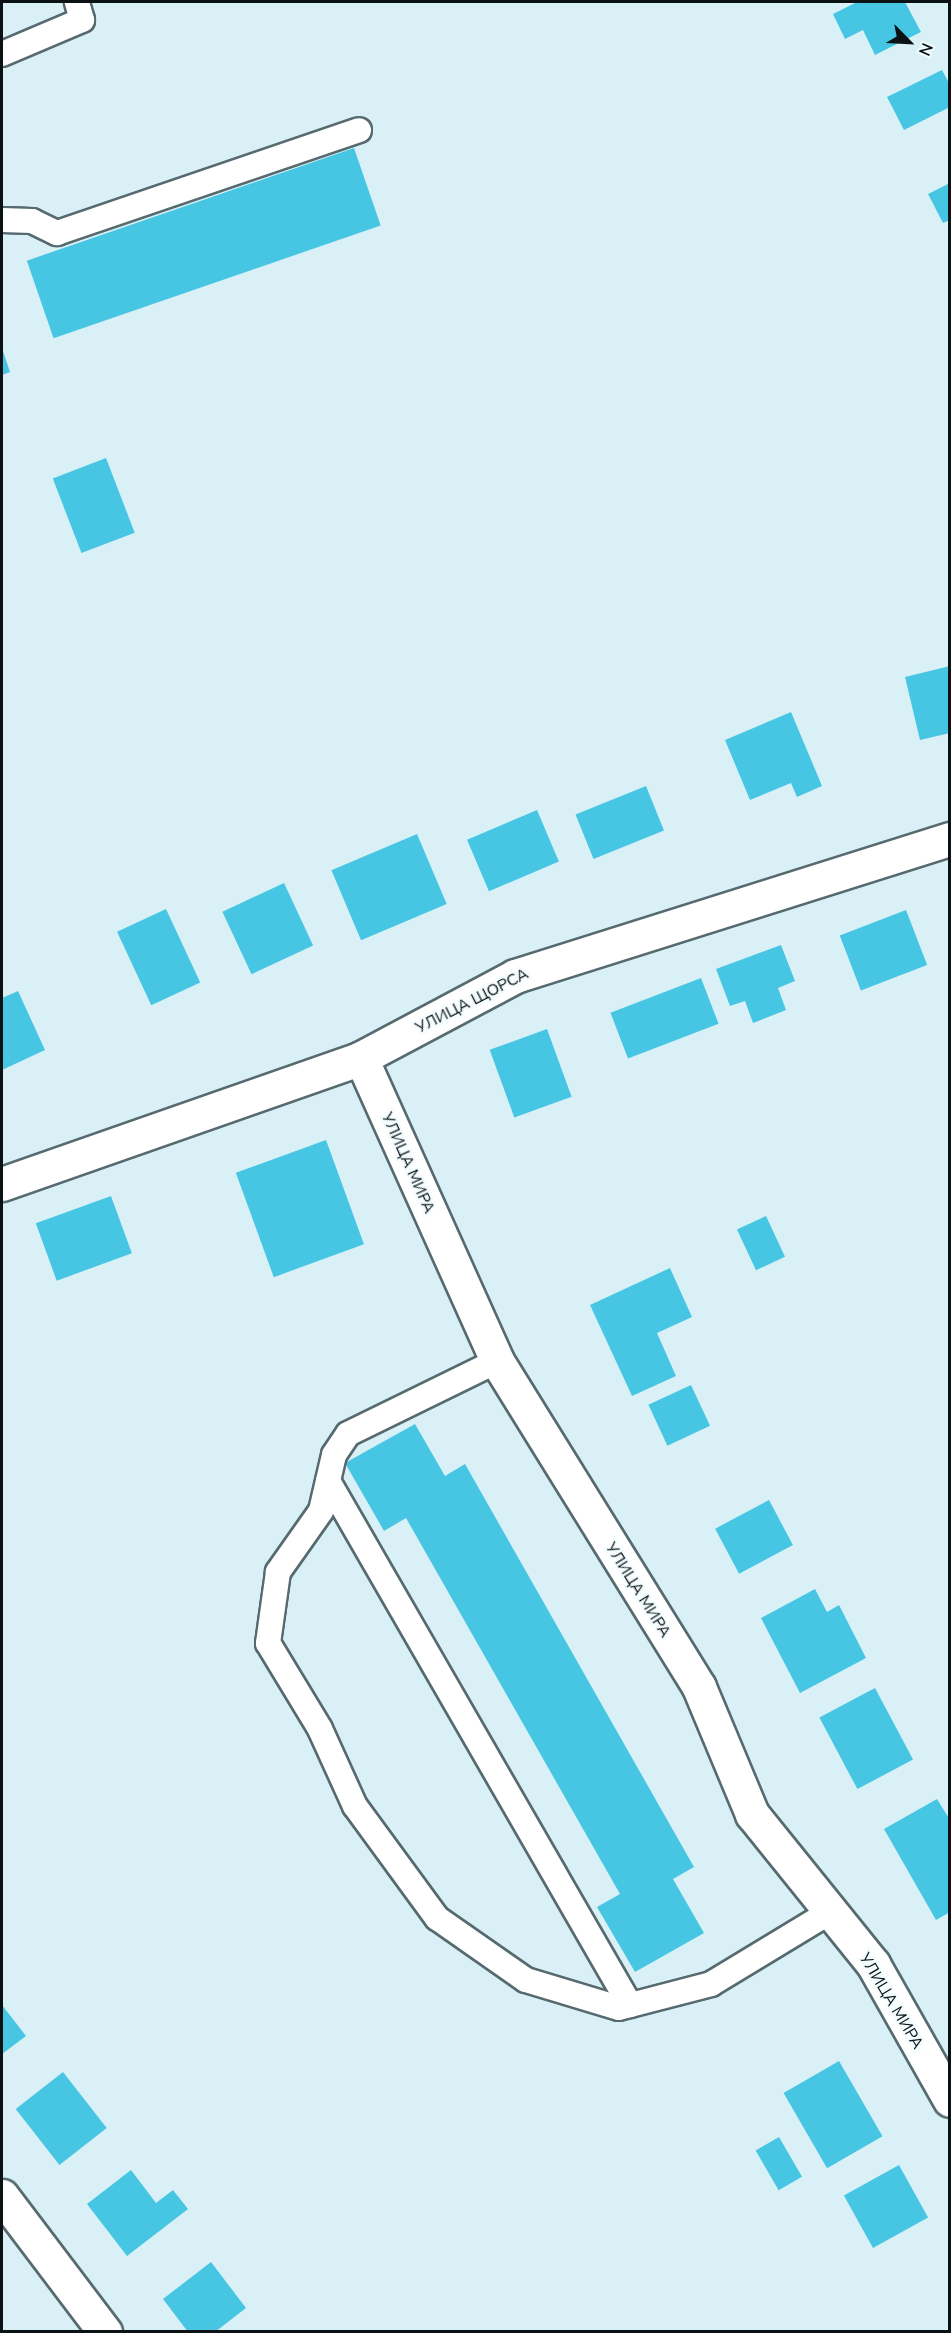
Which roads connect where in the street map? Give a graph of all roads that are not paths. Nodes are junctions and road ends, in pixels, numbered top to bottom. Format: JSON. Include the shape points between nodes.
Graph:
{"nodes":[{"id":1,"x":77,"y":2,"type":"edge"},
{"id":2,"x":2,"y":54,"type":"edge"},
{"id":3,"x":358,"y":130,"type":"dead end"},
{"id":4,"x":2,"y":220,"type":"edge"},
{"id":5,"x":950,"y":839,"type":"edge"},
{"id":6,"x":361,"y":1058,"type":"junction"},
{"id":7,"x":2,"y":1184,"type":"edge"},
{"id":8,"x":497,"y":1361,"type":"junction"},
{"id":9,"x":328,"y":1481,"type":"junction"},
{"id":10,"x":830,"y":1912,"type":"junction"},
{"id":11,"x":630,"y":2006,"type":"junction"},
{"id":12,"x":950,"y":2100,"type":"edge"},
{"id":13,"x":2,"y":2196,"type":"edge"},
{"id":14,"x":105,"y":2331,"type":"edge"}],
"edges":[{"from":1,"to":2,"type":"lane","via":[[82,20]]},
{"from":3,"to":4,"type":"lane","via":[[57,233],[32,221]]},
{"from":5,"to":6,"type":"street","name":"УЛИЦА ЩОРСА","via":[[515,976]]},
{"from":6,"to":7,"type":"street","name":"УЛИЦА ЩОРСА"},
{"from":6,"to":8,"type":"street","name":"УЛИЦА МИРА"},
{"from":8,"to":9,"type":"lane","via":[[348,1434],[334,1455]]},
{"from":8,"to":10,"type":"street","name":"УЛИЦА МИРА","via":[[699,1687],[752,1815]]},
{"from":9,"to":11,"type":"lane"},
{"from":9,"to":11,"type":"lane","via":[[321,1511],[279,1572],[268,1643],[320,1729],[355,1806],[437,1917],[526,1980],[619,2008]]},
{"from":10,"to":11,"type":"lane","via":[[711,1984]]},
{"from":10,"to":12,"type":"street","name":"УЛИЦА МИРА","via":[[873,1965]]},
{"from":13,"to":14,"type":"street"}]}
